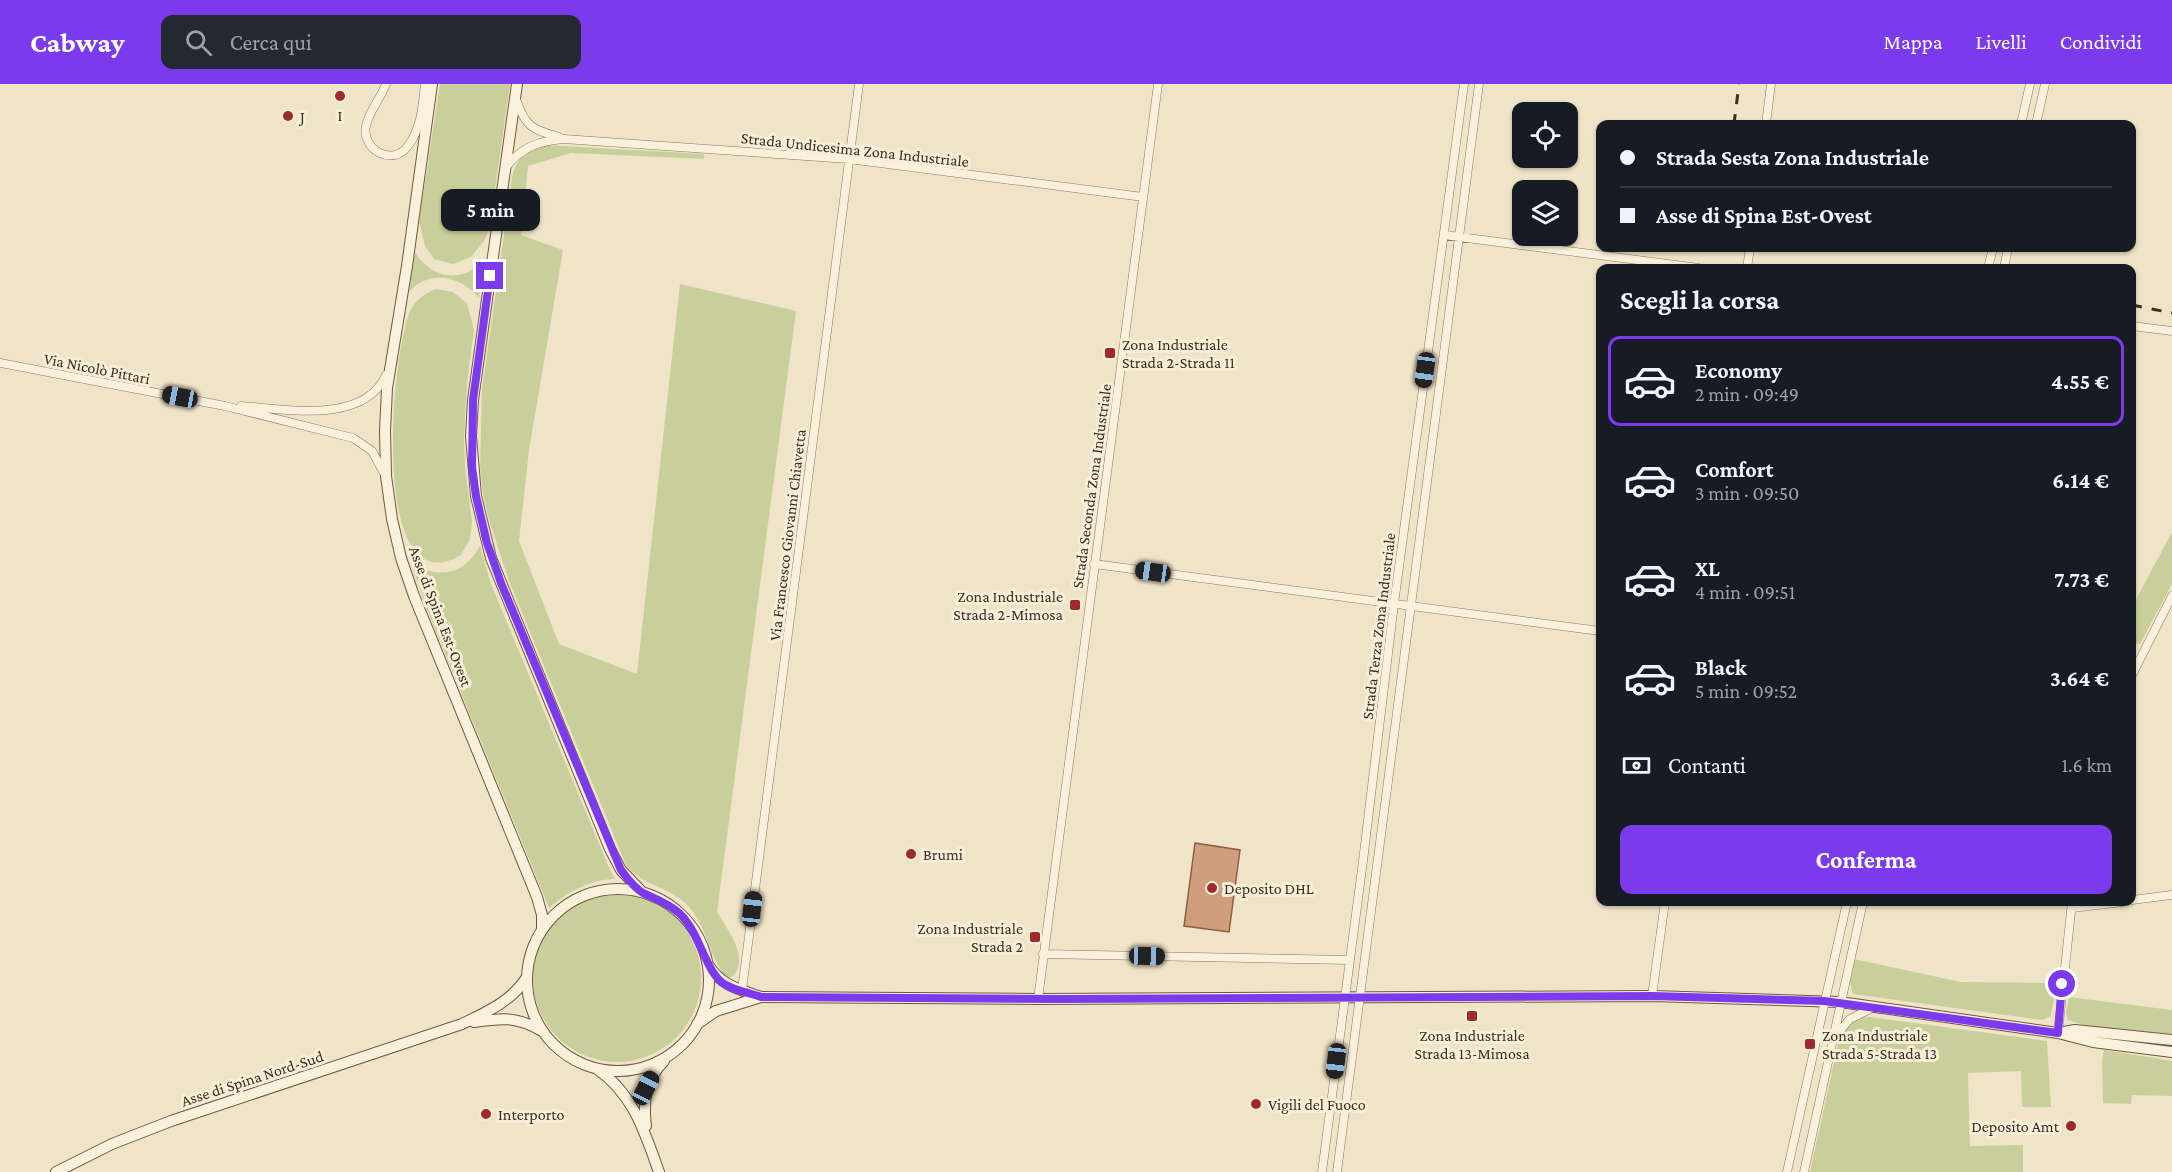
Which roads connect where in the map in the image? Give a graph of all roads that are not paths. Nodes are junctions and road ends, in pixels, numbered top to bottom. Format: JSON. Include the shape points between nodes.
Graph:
{"nodes":[{"id":1,"x":386,"y":84,"type":"edge"},
{"id":2,"x":425,"y":84,"type":"edge"},
{"id":3,"x":432,"y":84,"type":"edge"},
{"id":4,"x":859,"y":84,"type":"edge"},
{"id":5,"x":1158,"y":84,"type":"edge"},
{"id":6,"x":1464,"y":84,"type":"edge"},
{"id":7,"x":1479,"y":84,"type":"edge"},
{"id":8,"x":1771,"y":84,"type":"edge"},
{"id":9,"x":2030,"y":84,"type":"edge"},
{"id":10,"x":2045,"y":84,"type":"edge"},
{"id":11,"x":516,"y":90,"type":"edge"},
{"id":12,"x":1766,"y":120,"type":"edge"},
{"id":13,"x":2022,"y":120,"type":"edge"},
{"id":14,"x":2037,"y":120,"type":"edge"},
{"id":15,"x":564,"y":139,"type":"junction"},
{"id":16,"x":849,"y":159,"type":"junction"},
{"id":17,"x":505,"y":168,"type":"junction"},
{"id":18,"x":1450,"y":185,"type":"junction"},
{"id":19,"x":1466,"y":188,"type":"junction"},
{"id":20,"x":1143,"y":196,"type":"junction"},
{"id":21,"x":1444,"y":235,"type":"junction"},
{"id":22,"x":1459,"y":237,"type":"junction"},
{"id":23,"x":1669,"y":264,"type":"edge"},
{"id":24,"x":2136,"y":326,"type":"edge"},
{"id":25,"x":2172,"y":331,"type":"edge"},
{"id":26,"x":392,"y":353,"type":"junction"},
{"id":27,"x":0,"y":363,"type":"edge"},
{"id":28,"x":225,"y":406,"type":"junction"},
{"id":29,"x":1416,"y":438,"type":"junction"},
{"id":30,"x":1432,"y":440,"type":"junction"},
{"id":31,"x":386,"y":476,"type":"junction"},
{"id":32,"x":1094,"y":564,"type":"junction"},
{"id":33,"x":2172,"y":596,"type":"edge"},
{"id":34,"x":1394,"y":604,"type":"junction"},
{"id":35,"x":1410,"y":606,"type":"junction"},
{"id":36,"x":1596,"y":630,"type":"edge"},
{"id":37,"x":2136,"y":667,"type":"edge"},
{"id":38,"x":1363,"y":861,"type":"junction"},
{"id":39,"x":1378,"y":864,"type":"junction"},
{"id":40,"x":642,"y":892,"type":"junction"},
{"id":41,"x":2172,"y":895,"type":"edge"},
{"id":42,"x":2136,"y":900,"type":"edge"},
{"id":43,"x":1664,"y":906,"type":"edge"},
{"id":44,"x":1845,"y":906,"type":"edge"},
{"id":45,"x":1862,"y":906,"type":"edge"},
{"id":46,"x":2072,"y":906,"type":"edge"},
{"id":47,"x":542,"y":930,"type":"junction"},
{"id":48,"x":1044,"y":954,"type":"junction"},
{"id":49,"x":1349,"y":960,"type":"junction"},
{"id":50,"x":707,"y":962,"type":"junction"},
{"id":51,"x":528,"y":977,"type":"junction"},
{"id":52,"x":742,"y":990,"type":"junction"},
{"id":53,"x":1652,"y":996,"type":"junction"},
{"id":54,"x":761,"y":997,"type":"junction"},
{"id":55,"x":1344,"y":998,"type":"junction"},
{"id":56,"x":1360,"y":998,"type":"junction"},
{"id":57,"x":1038,"y":999,"type":"junction"},
{"id":58,"x":1824,"y":1001,"type":"junction"},
{"id":59,"x":1840,"y":1002,"type":"junction"},
{"id":60,"x":1875,"y":1006,"type":"junction"},
{"id":61,"x":462,"y":1024,"type":"junction"},
{"id":62,"x":697,"y":1024,"type":"junction"},
{"id":63,"x":545,"y":1033,"type":"junction"},
{"id":64,"x":2058,"y":1033,"type":"junction"},
{"id":65,"x":1833,"y":1040,"type":"junction"},
{"id":66,"x":2172,"y":1040,"type":"edge"},
{"id":67,"x":2172,"y":1053,"type":"edge"},
{"id":68,"x":669,"y":1055,"type":"junction"},
{"id":69,"x":594,"y":1067,"type":"junction"},
{"id":70,"x":647,"y":1139,"type":"junction"},
{"id":71,"x":56,"y":1172,"type":"edge"},
{"id":72,"x":659,"y":1172,"type":"edge"},
{"id":73,"x":1322,"y":1172,"type":"edge"},
{"id":74,"x":1337,"y":1172,"type":"edge"},
{"id":75,"x":1787,"y":1172,"type":"edge"},
{"id":76,"x":1804,"y":1172,"type":"edge"}],
"edges":[{"from":1,"to":2,"type":"street","via":[[365,131],[376,152],[390,155],[408,147],[414,135]]},
{"from":3,"to":26,"type":"main road","name":"Asse di Spina Est-Ovest"},
{"from":4,"to":16,"type":"street","name":"Via Francesco Giovanni Chiavetta"},
{"from":5,"to":20,"type":"street","name":"Strada Seconda Zona Industriale"},
{"from":6,"to":18,"type":"street","name":"Strada Terza Zona Industriale"},
{"from":7,"to":19,"type":"street","name":"Strada Terza Zona Industriale"},
{"from":8,"to":12,"type":"street"},
{"from":9,"to":13,"type":"street"},
{"from":10,"to":14,"type":"street"},
{"from":11,"to":15,"type":"street","via":[[520,114],[530,128]]},
{"from":11,"to":17,"type":"main road"},
{"from":15,"to":16,"type":"street","name":"Strada Undicesima Zona Industriale"},
{"from":15,"to":17,"type":"street","via":[[533,144]]},
{"from":16,"to":20,"type":"street","name":"Strada Undicesima Zona Industriale"},
{"from":16,"to":52,"type":"street","name":"Via Francesco Giovanni Chiavetta"},
{"from":17,"to":40,"type":"main road","via":[[473,400],[472,467],[476,496],[495,566],[610,849],[625,876]]},
{"from":18,"to":19,"type":"street"},
{"from":18,"to":21,"type":"street","name":"Strada Terza Zona Industriale"},
{"from":19,"to":22,"type":"street","name":"Strada Terza Zona Industriale"},
{"from":20,"to":32,"type":"street","name":"Strada Seconda Zona Industriale"},
{"from":21,"to":22,"type":"street"},
{"from":21,"to":29,"type":"street","name":"Strada Terza Zona Industriale"},
{"from":22,"to":23,"type":"street"},
{"from":22,"to":30,"type":"street","name":"Strada Terza Zona Industriale"},
{"from":24,"to":25,"type":"street"},
{"from":26,"to":28,"type":"street","via":[[378,390],[359,402],[307,411]]},
{"from":26,"to":31,"type":"main road","name":"Asse di Spina Est-Ovest","via":[[387,388]]},
{"from":27,"to":28,"type":"street","name":"Via Nicolò Pittari"},
{"from":28,"to":31,"type":"street","via":[[352,438],[372,452]]},
{"from":29,"to":30,"type":"street"},
{"from":29,"to":34,"type":"street","name":"Strada Terza Zona Industriale"},
{"from":30,"to":35,"type":"street","name":"Strada Terza Zona Industriale"},
{"from":31,"to":47,"type":"main road","name":"Asse di Spina Est-Ovest","via":[[401,558],[414,596],[537,897]]},
{"from":32,"to":34,"type":"street"},
{"from":32,"to":48,"type":"street","name":"Strada Seconda Zona Industriale"},
{"from":33,"to":37,"type":"street"},
{"from":34,"to":35,"type":"street"},
{"from":34,"to":38,"type":"street","name":"Strada Terza Zona Industriale"},
{"from":35,"to":36,"type":"street"},
{"from":35,"to":39,"type":"street","name":"Strada Terza Zona Industriale"},
{"from":38,"to":39,"type":"street"},
{"from":38,"to":49,"type":"street","name":"Strada Terza Zona Industriale"},
{"from":39,"to":56,"type":"street","name":"Strada Terza Zona Industriale"},
{"from":40,"to":47,"type":"main road","via":[[614,889],[586,894],[562,909]]},
{"from":40,"to":50,"type":"main road","via":[[662,900],[684,918],[697,935]]},
{"from":41,"to":42,"type":"street"},
{"from":43,"to":53,"type":"street"},
{"from":44,"to":58,"type":"street"},
{"from":45,"to":59,"type":"street"},
{"from":46,"to":64,"type":"street"},
{"from":47,"to":51,"type":"main road","via":[[531,956]]},
{"from":48,"to":49,"type":"street"},
{"from":48,"to":57,"type":"street","name":"Strada Seconda Zona Industriale"},
{"from":49,"to":55,"type":"street","name":"Strada Terza Zona Industriale"},
{"from":50,"to":52,"type":"main road","via":[[726,985]]},
{"from":50,"to":62,"type":"main road","via":[[707,997]]},
{"from":51,"to":61,"type":"main road","via":[[505,1001]]},
{"from":51,"to":63,"type":"main road","via":[[532,1006]]},
{"from":52,"to":54,"type":"main road"},
{"from":53,"to":56,"type":"main road"},
{"from":53,"to":58,"type":"main road"},
{"from":54,"to":57,"type":"main road"},
{"from":54,"to":62,"type":"main road","via":[[716,1011]]},
{"from":55,"to":56,"type":"main road"},
{"from":55,"to":57,"type":"main road"},
{"from":55,"to":73,"type":"street","name":"Strada Terza Zona Industriale"},
{"from":56,"to":74,"type":"street","name":"Strada Terza Zona Industriale"},
{"from":58,"to":59,"type":"main road"},
{"from":58,"to":75,"type":"street"},
{"from":59,"to":60,"type":"main road"},
{"from":59,"to":65,"type":"street"},
{"from":60,"to":64,"type":"main road"},
{"from":60,"to":65,"type":"street","via":[[1845,1023]]},
{"from":61,"to":63,"type":"main road","via":[[506,1017]]},
{"from":61,"to":71,"type":"main road","name":"Asse di Spina Nord-Sud","via":[[171,1121]]},
{"from":62,"to":68,"type":"main road"},
{"from":63,"to":69,"type":"main road","via":[[564,1052]]},
{"from":64,"to":66,"type":"main road","via":[[2075,1030]]},
{"from":64,"to":67,"type":"main road"},
{"from":65,"to":76,"type":"street"},
{"from":68,"to":69,"type":"main road","via":[[629,1070]]},
{"from":68,"to":70,"type":"main road","via":[[646,1088],[643,1106]]},
{"from":69,"to":70,"type":"main road","via":[[620,1088]]},
{"from":70,"to":72,"type":"main road"}]}
